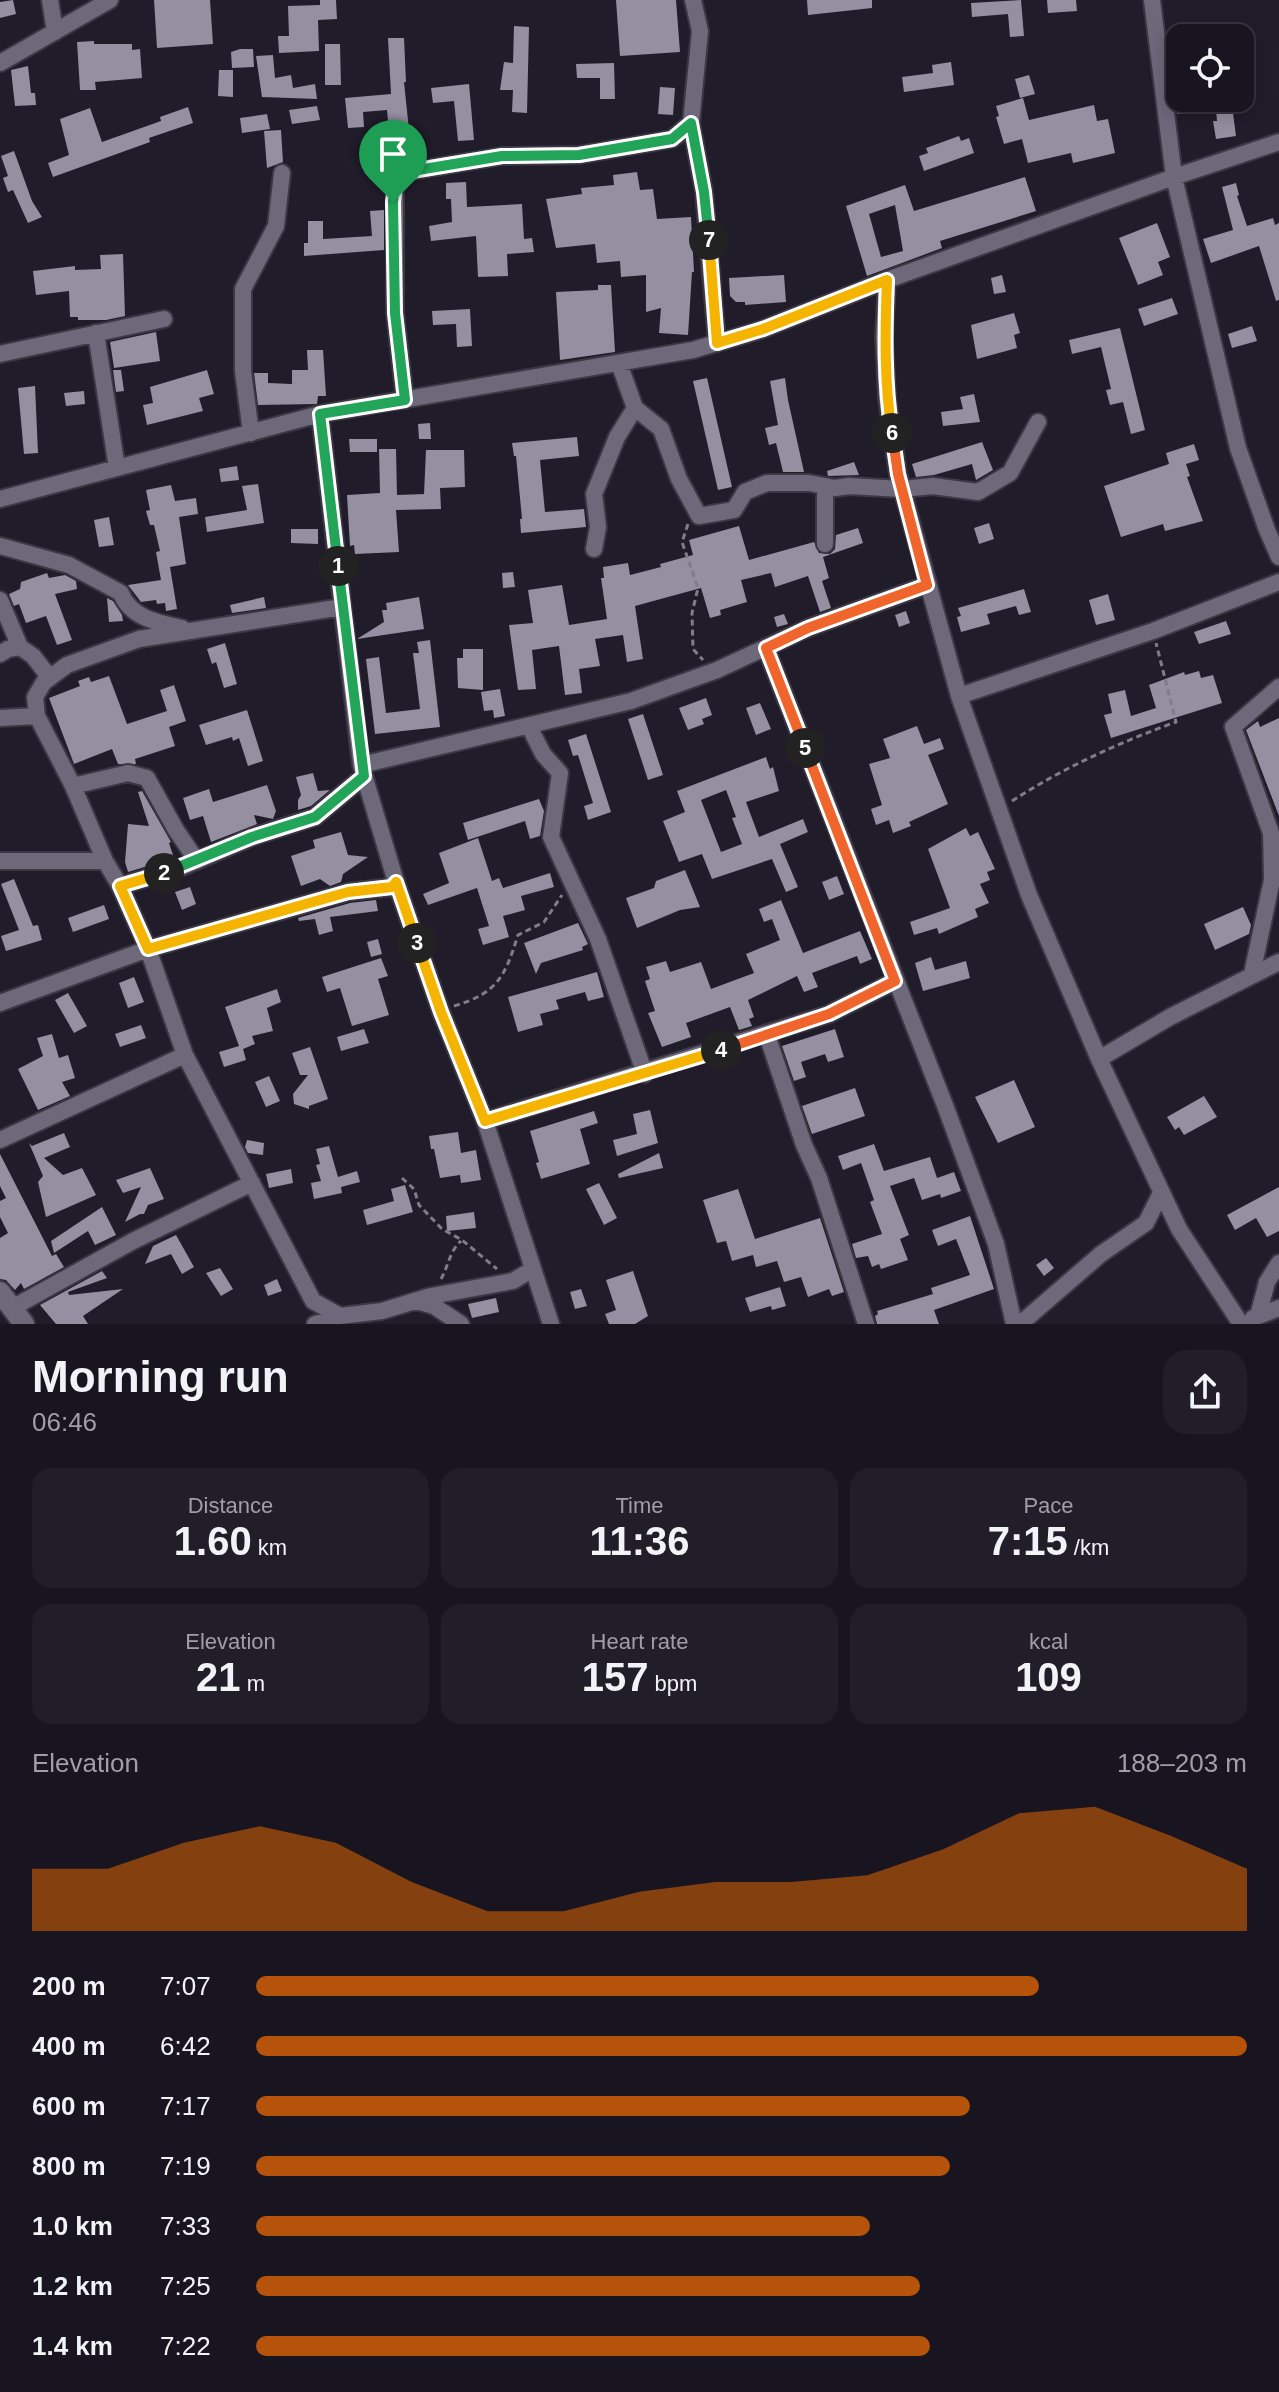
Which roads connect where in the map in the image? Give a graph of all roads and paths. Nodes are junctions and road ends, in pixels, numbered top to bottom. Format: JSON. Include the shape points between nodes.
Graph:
{"nodes":[{"id":1,"x":50,"y":0,"type":"edge"},
{"id":2,"x":110,"y":0,"type":"edge"},
{"id":3,"x":693,"y":0,"type":"edge"},
{"id":4,"x":1152,"y":0,"type":"edge"},
{"id":5,"x":55,"y":32,"type":"junction"},
{"id":6,"x":0,"y":63,"type":"edge"},
{"id":7,"x":691,"y":123,"type":"junction"},
{"id":8,"x":1279,"y":142,"type":"edge"},
{"id":9,"x":282,"y":173,"type":"dead end"},
{"id":10,"x":1174,"y":177,"type":"junction"},
{"id":11,"x":887,"y":280,"type":"junction"},
{"id":12,"x":164,"y":319,"type":"dead end"},
{"id":13,"x":96,"y":333,"type":"junction"},
{"id":14,"x":717,"y":343,"type":"junction"},
{"id":15,"x":0,"y":354,"type":"edge"},
{"id":16,"x":619,"y":363,"type":"junction"},
{"id":17,"x":405,"y":400,"type":"junction"},
{"id":18,"x":635,"y":408,"type":"junction"},
{"id":19,"x":320,"y":414,"type":"junction"},
{"id":20,"x":1038,"y":422,"type":"dead end"},
{"id":21,"x":251,"y":433,"type":"junction"},
{"id":22,"x":117,"y":468,"type":"junction"},
{"id":23,"x":825,"y":486,"type":"junction"},
{"id":24,"x":902,"y":489,"type":"junction"},
{"id":25,"x":0,"y":499,"type":"edge"},
{"id":26,"x":694,"y":507,"type":"junction"},
{"id":27,"x":825,"y":544,"type":"dead end"},
{"id":28,"x":0,"y":546,"type":"edge"},
{"id":29,"x":594,"y":549,"type":"dead end"},
{"id":30,"x":1279,"y":557,"type":"edge"},
{"id":31,"x":1279,"y":582,"type":"edge"},
{"id":32,"x":927,"y":585,"type":"junction"},
{"id":33,"x":0,"y":600,"type":"edge"},
{"id":34,"x":342,"y":607,"type":"junction"},
{"id":35,"x":191,"y":631,"type":"junction"},
{"id":36,"x":1153,"y":631,"type":"junction"},
{"id":37,"x":20,"y":647,"type":"junction"},
{"id":38,"x":766,"y":648,"type":"junction"},
{"id":39,"x":0,"y":654,"type":"edge"},
{"id":40,"x":713,"y":672,"type":"junction"},
{"id":41,"x":50,"y":678,"type":"junction"},
{"id":42,"x":1279,"y":687,"type":"edge"},
{"id":43,"x":959,"y":696,"type":"junction"},
{"id":44,"x":37,"y":716,"type":"junction"},
{"id":45,"x":0,"y":718,"type":"edge"},
{"id":46,"x":529,"y":726,"type":"junction"},
{"id":47,"x":363,"y":771,"type":"junction"},
{"id":48,"x":73,"y":786,"type":"junction"},
{"id":49,"x":999,"y":810,"type":"junction"},
{"id":50,"x":1275,"y":848,"type":"edge"},
{"id":51,"x":0,"y":861,"type":"edge"},
{"id":52,"x":105,"y":861,"type":"junction"},
{"id":53,"x":197,"y":861,"type":"junction"},
{"id":54,"x":396,"y":882,"type":"junction"},
{"id":55,"x":572,"y":883,"type":"junction"},
{"id":56,"x":120,"y":886,"type":"junction"},
{"id":57,"x":148,"y":949,"type":"junction"},
{"id":58,"x":1279,"y":962,"type":"edge"},
{"id":59,"x":1252,"y":974,"type":"junction"},
{"id":60,"x":895,"y":981,"type":"junction"},
{"id":61,"x":0,"y":1003,"type":"edge"},
{"id":62,"x":441,"y":1012,"type":"junction"},
{"id":63,"x":767,"y":1035,"type":"junction"},
{"id":64,"x":185,"y":1055,"type":"junction"},
{"id":65,"x":1099,"y":1059,"type":"junction"},
{"id":66,"x":645,"y":1074,"type":"junction"},
{"id":67,"x":485,"y":1121,"type":"junction"},
{"id":68,"x":0,"y":1140,"type":"edge"},
{"id":69,"x":402,"y":1178,"type":"dead end"},
{"id":70,"x":252,"y":1183,"type":"junction"},
{"id":71,"x":1161,"y":1193,"type":"junction"},
{"id":72,"x":462,"y":1240,"type":"junction"},
{"id":73,"x":1279,"y":1263,"type":"edge"},
{"id":74,"x":533,"y":1269,"type":"junction"},
{"id":75,"x":513,"y":1281,"type":"junction"},
{"id":76,"x":424,"y":1299,"type":"junction"},
{"id":77,"x":12,"y":1308,"type":"edge"},
{"id":78,"x":1279,"y":1308,"type":"edge"},
{"id":79,"x":340,"y":1316,"type":"junction"},
{"id":80,"x":1258,"y":1316,"type":"junction"},
{"id":81,"x":315,"y":1324,"type":"edge"},
{"id":82,"x":461,"y":1324,"type":"edge"},
{"id":83,"x":551,"y":1324,"type":"edge"},
{"id":84,"x":866,"y":1324,"type":"edge"},
{"id":85,"x":1017,"y":1324,"type":"edge"},
{"id":86,"x":1240,"y":1324,"type":"edge"}],
"edges":[{"from":1,"to":5,"type":"street"},
{"from":2,"to":5,"type":"street"},
{"from":3,"to":7,"type":"street","via":[[700,31]]},
{"from":4,"to":10,"type":"street"},
{"from":5,"to":6,"type":"street"},
{"from":7,"to":14,"type":"street","via":[[704,192]]},
{"from":7,"to":17,"type":"street","via":[[672,139],[657,142],[579,155],[502,156],[406,172],[395,185],[393,202],[395,313]]},
{"from":8,"to":10,"type":"street"},
{"from":9,"to":21,"type":"street","via":[[276,226],[243,289],[243,371]]},
{"from":10,"to":11,"type":"street"},
{"from":10,"to":30,"type":"street","via":[[1238,448]]},
{"from":11,"to":14,"type":"street"},
{"from":11,"to":24,"type":"street","via":[[887,398]]},
{"from":12,"to":13,"type":"street"},
{"from":13,"to":15,"type":"street"},
{"from":13,"to":22,"type":"street"},
{"from":14,"to":16,"type":"street"},
{"from":16,"to":17,"type":"street"},
{"from":16,"to":18,"type":"street"},
{"from":17,"to":19,"type":"street"},
{"from":18,"to":26,"type":"street","via":[[661,429]]},
{"from":18,"to":29,"type":"street","via":[[594,494]]},
{"from":19,"to":21,"type":"street"},
{"from":19,"to":34,"type":"street"},
{"from":20,"to":24,"type":"street","via":[[1010,473],[978,492],[933,486]]},
{"from":21,"to":22,"type":"street"},
{"from":22,"to":25,"type":"street"},
{"from":23,"to":24,"type":"street"},
{"from":23,"to":26,"type":"street","via":[[767,483],[745,492],[734,510],[699,516]]},
{"from":23,"to":27,"type":"street"},
{"from":24,"to":32,"type":"street"},
{"from":26,"to":40,"type":"path","via":[[682,542],[698,588],[693,649]]},
{"from":28,"to":35,"type":"street","via":[[69,565],[121,593],[125,604],[150,620]]},
{"from":31,"to":36,"type":"street"},
{"from":32,"to":38,"type":"street"},
{"from":32,"to":43,"type":"street"},
{"from":33,"to":37,"type":"street"},
{"from":34,"to":35,"type":"street"},
{"from":34,"to":47,"type":"street"},
{"from":35,"to":41,"type":"street","via":[[139,639],[67,665]]},
{"from":36,"to":43,"type":"street"},
{"from":36,"to":49,"type":"path","via":[[1176,722],[1123,741],[1041,782]]},
{"from":37,"to":39,"type":"street"},
{"from":37,"to":41,"type":"street"},
{"from":38,"to":40,"type":"street"},
{"from":38,"to":60,"type":"street"},
{"from":40,"to":46,"type":"street","via":[[631,701]]},
{"from":41,"to":44,"type":"street","via":[[35,697]]},
{"from":42,"to":50,"type":"street","via":[[1233,727]]},
{"from":43,"to":49,"type":"street"},
{"from":44,"to":45,"type":"street"},
{"from":44,"to":48,"type":"street"},
{"from":46,"to":47,"type":"street"},
{"from":46,"to":55,"type":"street","via":[[560,773],[551,837]]},
{"from":47,"to":53,"type":"street","via":[[315,817]]},
{"from":47,"to":54,"type":"street"},
{"from":48,"to":52,"type":"street"},
{"from":48,"to":53,"type":"street","via":[[128,773],[147,778]]},
{"from":49,"to":65,"type":"street"},
{"from":50,"to":59,"type":"street"},
{"from":51,"to":52,"type":"street"},
{"from":52,"to":56,"type":"street"},
{"from":53,"to":56,"type":"street"},
{"from":54,"to":57,"type":"street"},
{"from":54,"to":62,"type":"street"},
{"from":55,"to":62,"type":"path","via":[[544,922],[518,935],[506,972],[487,992]]},
{"from":55,"to":66,"type":"street","via":[[598,939]]},
{"from":56,"to":57,"type":"street"},
{"from":57,"to":61,"type":"street"},
{"from":57,"to":64,"type":"street"},
{"from":58,"to":59,"type":"street"},
{"from":59,"to":65,"type":"street"},
{"from":60,"to":63,"type":"street","via":[[829,1014]]},
{"from":60,"to":85,"type":"street","via":[[996,1244]]},
{"from":62,"to":67,"type":"street"},
{"from":63,"to":66,"type":"street"},
{"from":63,"to":84,"type":"street"},
{"from":64,"to":68,"type":"street"},
{"from":64,"to":70,"type":"street"},
{"from":65,"to":71,"type":"street"},
{"from":66,"to":67,"type":"street"},
{"from":67,"to":74,"type":"street"},
{"from":69,"to":72,"type":"path","via":[[442,1229]]},
{"from":70,"to":77,"type":"street"},
{"from":70,"to":79,"type":"street","via":[[313,1301]]},
{"from":71,"to":85,"type":"street","via":[[1146,1223]]},
{"from":71,"to":86,"type":"street"},
{"from":72,"to":75,"type":"path"},
{"from":72,"to":76,"type":"path"},
{"from":73,"to":80,"type":"street","via":[[1267,1282]]},
{"from":74,"to":75,"type":"street"},
{"from":74,"to":83,"type":"street"},
{"from":75,"to":76,"type":"street"},
{"from":76,"to":79,"type":"street"},
{"from":76,"to":82,"type":"street"},
{"from":78,"to":80,"type":"street"},
{"from":79,"to":81,"type":"street"},
{"from":80,"to":86,"type":"street"}]}
